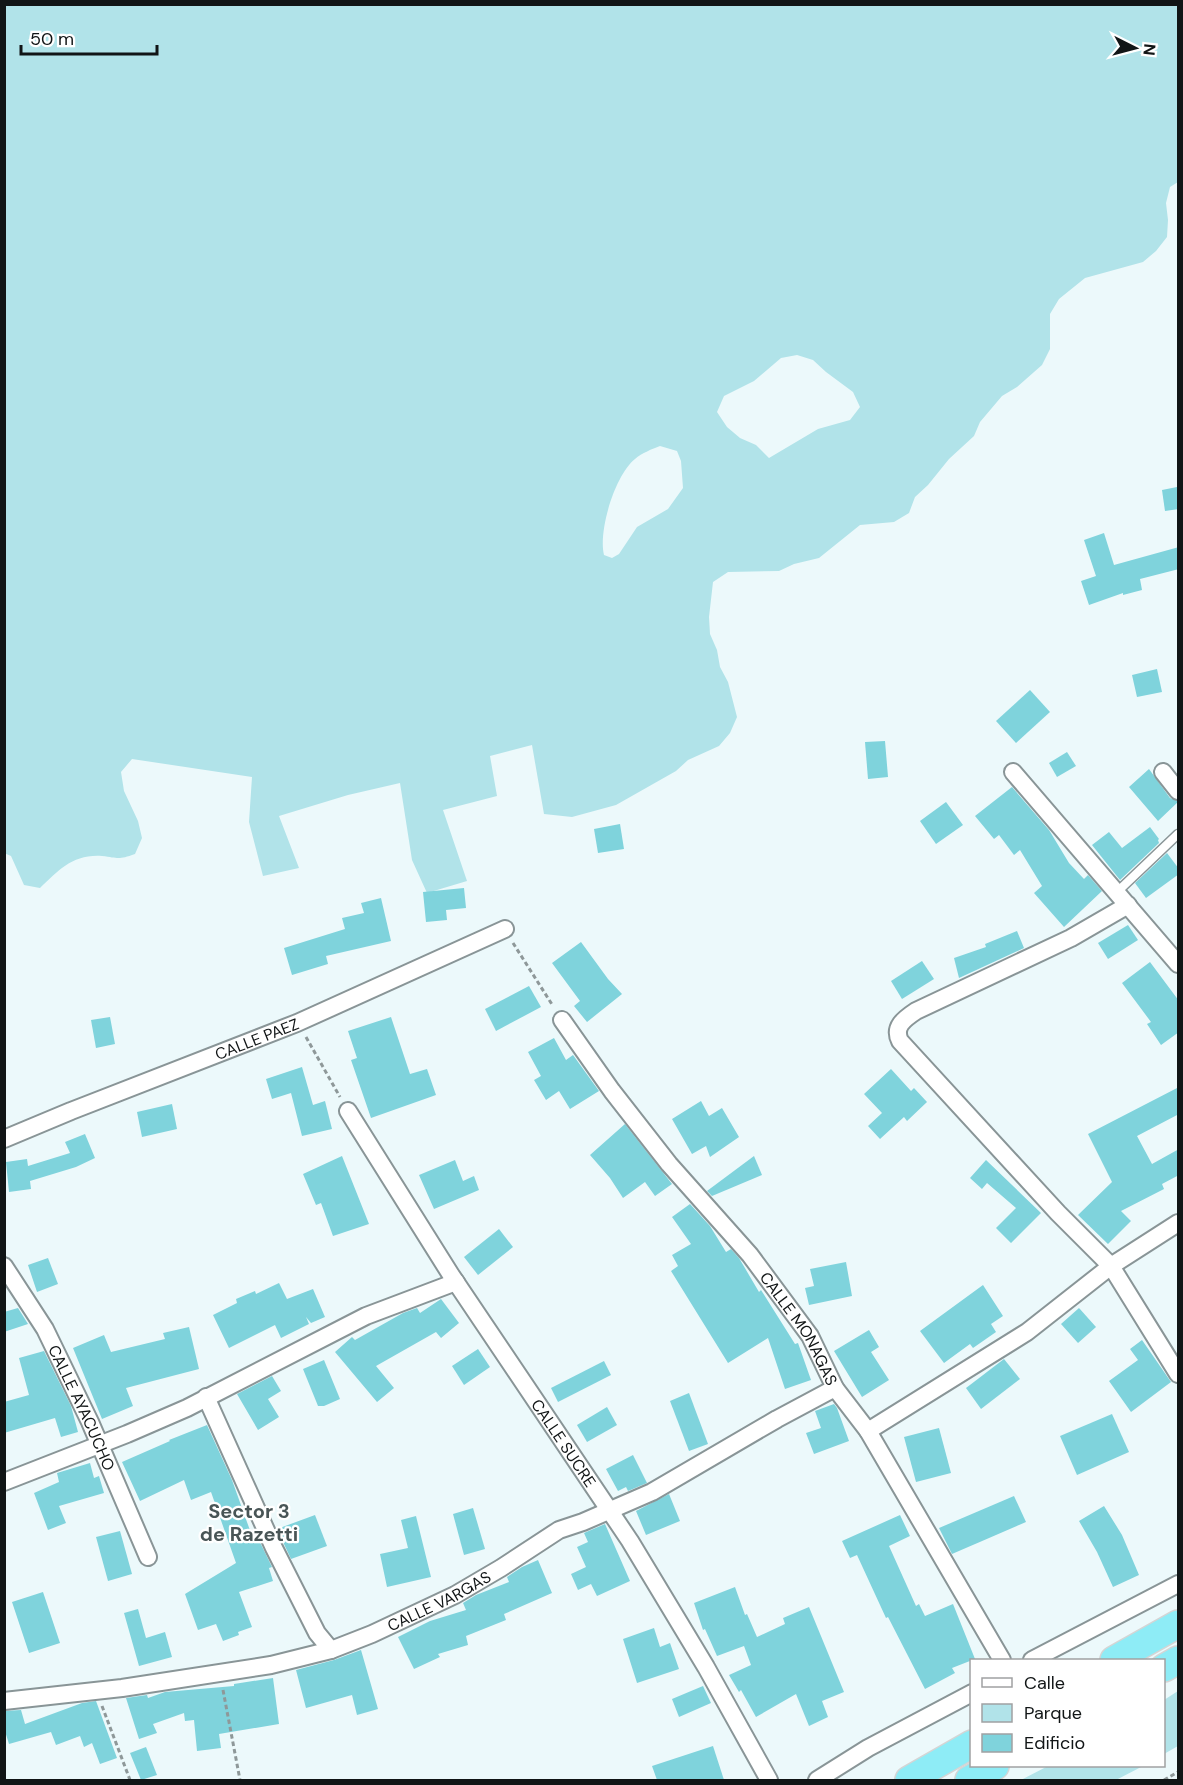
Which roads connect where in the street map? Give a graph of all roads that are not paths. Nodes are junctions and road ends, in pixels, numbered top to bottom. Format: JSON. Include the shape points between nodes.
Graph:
{"nodes":[{"id":1,"x":1013,"y":772,"type":"dead end"},
{"id":2,"x":1163,"y":772,"type":"dead end"},
{"id":3,"x":1179,"y":792,"type":"edge"},
{"id":4,"x":1179,"y":834,"type":"edge"},
{"id":5,"x":1117,"y":892,"type":"junction"},
{"id":6,"x":1128,"y":905,"type":"junction"},
{"id":7,"x":505,"y":929,"type":"road end"},
{"id":8,"x":1179,"y":964,"type":"edge"},
{"id":9,"x":562,"y":1020,"type":"road end"},
{"id":10,"x":348,"y":1111,"type":"road end"},
{"id":11,"x":4,"y":1139,"type":"edge"},
{"id":12,"x":1179,"y":1223,"type":"edge"},
{"id":13,"x":4,"y":1266,"type":"edge"},
{"id":14,"x":1111,"y":1266,"type":"junction"},
{"id":15,"x":456,"y":1282,"type":"junction"},
{"id":16,"x":1179,"y":1374,"type":"edge"},
{"id":17,"x":835,"y":1388,"type":"junction"},
{"id":18,"x":206,"y":1397,"type":"junction"},
{"id":19,"x":868,"y":1431,"type":"junction"},
{"id":20,"x":100,"y":1445,"type":"junction"},
{"id":21,"x":4,"y":1482,"type":"edge"},
{"id":22,"x":611,"y":1510,"type":"junction"},
{"id":23,"x":148,"y":1557,"type":"dead end"},
{"id":24,"x":1179,"y":1584,"type":"edge"},
{"id":25,"x":1179,"y":1624,"type":"edge"},
{"id":26,"x":332,"y":1650,"type":"junction"},
{"id":27,"x":1001,"y":1659,"type":"edge"},
{"id":28,"x":1034,"y":1659,"type":"edge"},
{"id":29,"x":1116,"y":1659,"type":"edge"},
{"id":30,"x":1179,"y":1660,"type":"edge"},
{"id":31,"x":1165,"y":1667,"type":"edge"},
{"id":32,"x":970,"y":1694,"type":"edge"},
{"id":33,"x":4,"y":1701,"type":"edge"},
{"id":34,"x":970,"y":1745,"type":"edge"},
{"id":35,"x":993,"y":1767,"type":"edge"},
{"id":36,"x":770,"y":1780,"type":"edge"},
{"id":37,"x":817,"y":1780,"type":"edge"},
{"id":38,"x":909,"y":1780,"type":"edge"},
{"id":39,"x":969,"y":1780,"type":"edge"}],
"edges":[{"from":1,"to":5,"type":"street"},
{"from":2,"to":3,"type":"street"},
{"from":4,"to":5,"type":"lane"},
{"from":5,"to":6,"type":"street"},
{"from":6,"to":8,"type":"street"},
{"from":6,"to":14,"type":"street","via":[[1071,939],[915,1011],[901,1023],[897,1033],[900,1041],[1018,1170]]},
{"from":7,"to":11,"type":"street","name":"CALLE PAEZ","via":[[297,1023]]},
{"from":9,"to":17,"type":"street","name":"CALLE MONAGAS","via":[[669,1164],[757,1264],[810,1336]]},
{"from":10,"to":15,"type":"street","name":"CALLE SUCRE"},
{"from":12,"to":14,"type":"street"},
{"from":13,"to":20,"type":"street","name":"CALLE AYACUCHO","via":[[45,1329]]},
{"from":14,"to":16,"type":"street"},
{"from":14,"to":19,"type":"street","via":[[1027,1332]]},
{"from":15,"to":18,"type":"street","via":[[366,1316]]},
{"from":15,"to":22,"type":"street","name":"CALLE SUCRE"},
{"from":17,"to":19,"type":"street","name":"CALLE MONAGAS"},
{"from":17,"to":22,"type":"street","name":"CALLE VARGAS","via":[[652,1492]]},
{"from":18,"to":20,"type":"street"},
{"from":18,"to":26,"type":"street","via":[[274,1548],[317,1633]]},
{"from":19,"to":27,"type":"street","name":"CALLE MONAGAS"},
{"from":20,"to":21,"type":"street"},
{"from":20,"to":23,"type":"street","name":"CALLE AYACUCHO"},
{"from":22,"to":26,"type":"street","name":"CALLE VARGAS","via":[[559,1530],[455,1594]]},
{"from":22,"to":36,"type":"street","name":"CALLE SUCRE"},
{"from":24,"to":28,"type":"street"},
{"from":25,"to":29,"type":"highway"},
{"from":26,"to":33,"type":"street","name":"CALLE VARGAS","via":[[220,1673]]},
{"from":30,"to":31,"type":"highway"},
{"from":32,"to":37,"type":"street"},
{"from":34,"to":38,"type":"highway"},
{"from":35,"to":39,"type":"highway"}]}
